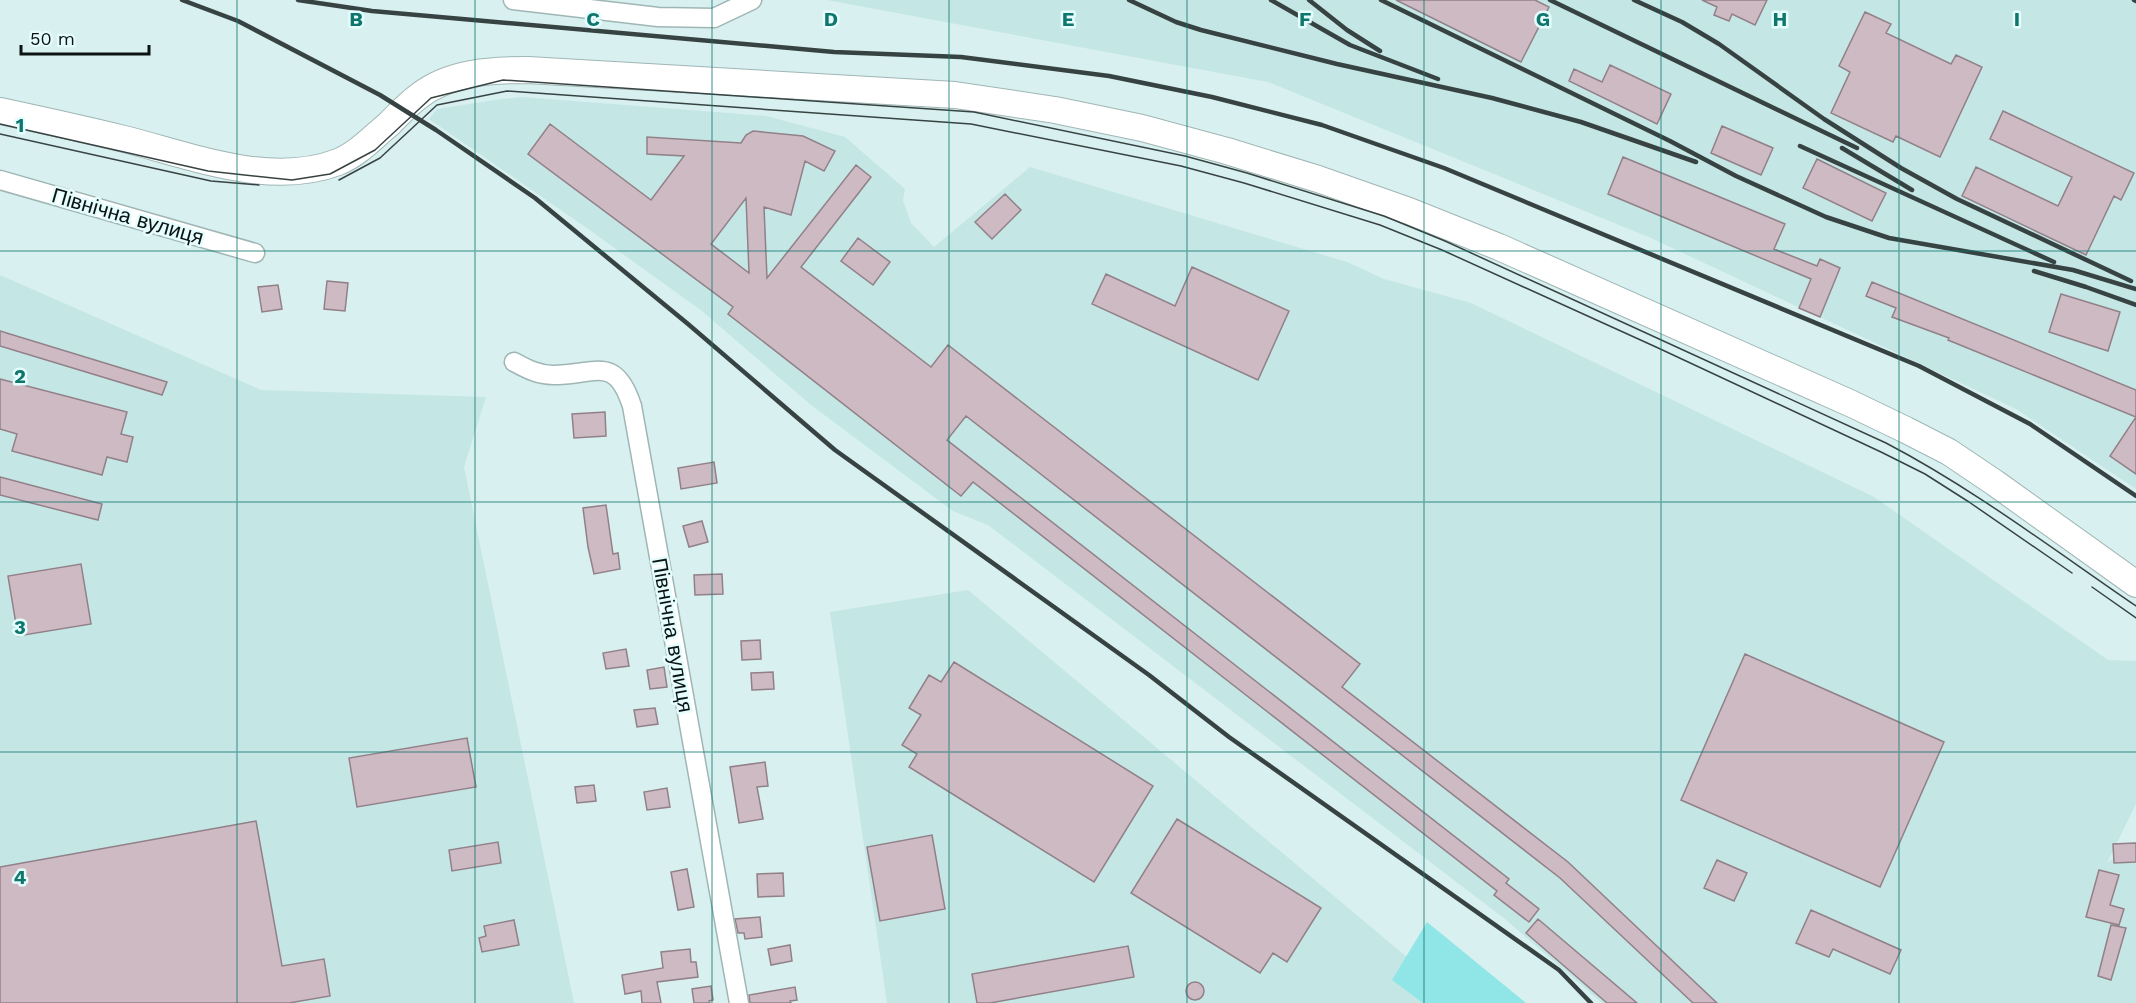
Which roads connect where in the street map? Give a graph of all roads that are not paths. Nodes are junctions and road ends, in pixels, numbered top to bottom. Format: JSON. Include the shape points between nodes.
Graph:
{"nodes":[{"id":1,"x":513,"y":0,"type":"edge"},
{"id":2,"x":752,"y":0,"type":"edge"},
{"id":3,"x":0,"y":111,"type":"edge"},
{"id":4,"x":0,"y":180,"type":"edge"},
{"id":5,"x":255,"y":253,"type":"dead end"},
{"id":6,"x":514,"y":362,"type":"dead end"},
{"id":7,"x":2136,"y":584,"type":"edge"},
{"id":8,"x":739,"y":1003,"type":"edge"}],
"edges":[{"from":1,"to":2,"type":"street","via":[[658,17],[714,18]]},
{"from":3,"to":7,"type":"main road","via":[[246,170],[281,173],[312,170],[340,161],[364,146],[420,95],[465,74],[494,70],[955,95],[1142,128],[1295,172],[1409,211],[1852,404],[1949,452]]},
{"from":4,"to":5,"type":"street","name":"Північна вулиця"},
{"from":6,"to":8,"type":"street","name":"Північна вулиця","via":[[535,373],[553,375],[602,371],[616,375],[626,388]]}]}
